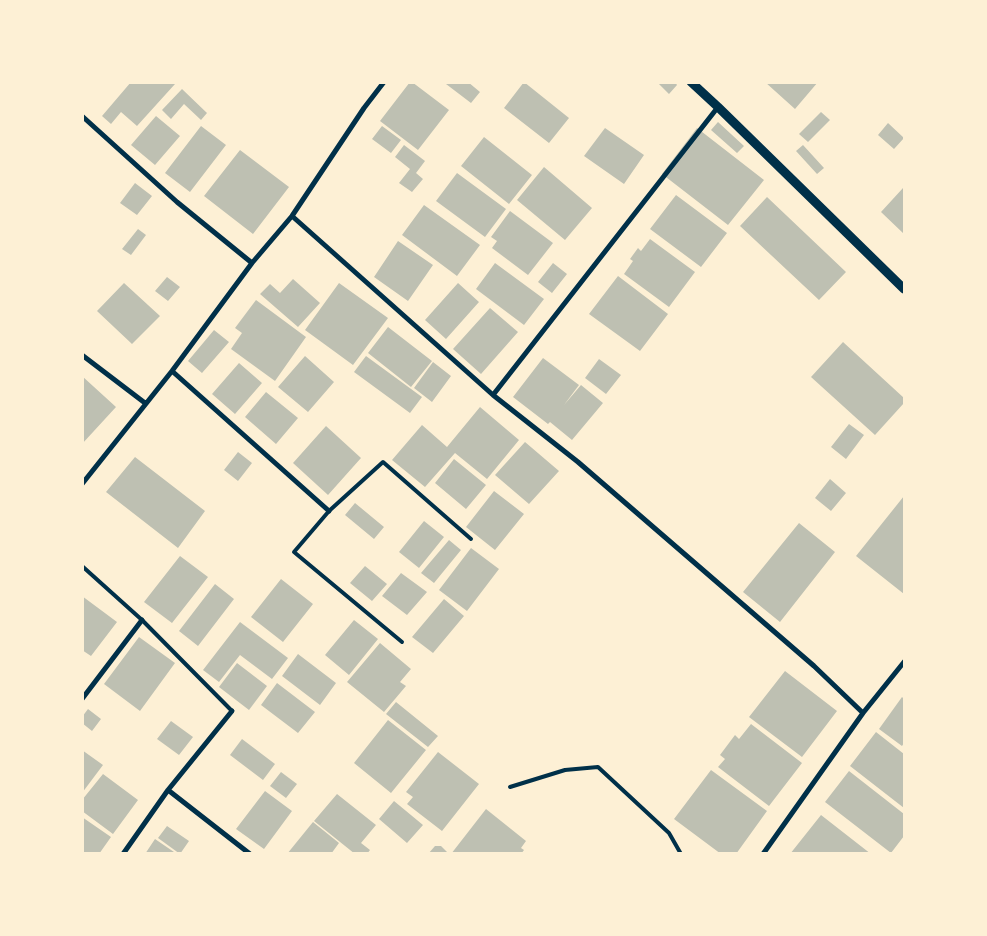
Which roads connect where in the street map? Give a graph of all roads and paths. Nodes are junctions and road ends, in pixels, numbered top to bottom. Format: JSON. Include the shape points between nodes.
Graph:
{"nodes":[{"id":1,"x":384,"y":82,"type":"edge"},
{"id":2,"x":691,"y":82,"type":"edge"},
{"id":3,"x":718,"y":107,"type":"junction"},
{"id":4,"x":82,"y":116,"type":"edge"},
{"id":5,"x":292,"y":216,"type":"junction"},
{"id":6,"x":252,"y":263,"type":"junction"},
{"id":7,"x":904,"y":289,"type":"edge"},
{"id":8,"x":82,"y":355,"type":"edge"},
{"id":9,"x":172,"y":371,"type":"junction"},
{"id":10,"x":494,"y":395,"type":"junction"},
{"id":11,"x":145,"y":403,"type":"junction"},
{"id":12,"x":82,"y":484,"type":"edge"},
{"id":13,"x":330,"y":511,"type":"junction"},
{"id":14,"x":471,"y":539,"type":"dead end"},
{"id":15,"x":82,"y":566,"type":"edge"},
{"id":16,"x":142,"y":620,"type":"junction"},
{"id":17,"x":402,"y":642,"type":"dead end"},
{"id":18,"x":904,"y":662,"type":"edge"},
{"id":19,"x":82,"y":699,"type":"edge"},
{"id":20,"x":232,"y":711,"type":"joint"},
{"id":21,"x":863,"y":713,"type":"junction"},
{"id":22,"x":510,"y":787,"type":"dead end"},
{"id":23,"x":168,"y":790,"type":"junction"},
{"id":24,"x":123,"y":854,"type":"edge"},
{"id":25,"x":250,"y":854,"type":"edge"},
{"id":26,"x":681,"y":854,"type":"edge"},
{"id":27,"x":763,"y":854,"type":"edge"}],
"edges":[{"from":1,"to":5,"type":"street"},
{"from":2,"to":3,"type":"street"},
{"from":3,"to":7,"type":"street"},
{"from":3,"to":10,"type":"street"},
{"from":4,"to":6,"type":"street","via":[[177,202]]},
{"from":5,"to":6,"type":"street"},
{"from":5,"to":10,"type":"street"},
{"from":6,"to":9,"type":"street"},
{"from":8,"to":11,"type":"street"},
{"from":9,"to":11,"type":"street"},
{"from":9,"to":13,"type":"street"},
{"from":10,"to":21,"type":"street","via":[[578,462],[814,666]]},
{"from":11,"to":12,"type":"street"},
{"from":13,"to":14,"type":"lane","via":[[383,462]]},
{"from":13,"to":17,"type":"lane","via":[[294,552]]},
{"from":15,"to":16,"type":"lane"},
{"from":16,"to":19,"type":"street"},
{"from":16,"to":20,"type":"lane"},
{"from":18,"to":21,"type":"street"},
{"from":20,"to":23,"type":"street"},
{"from":21,"to":27,"type":"street"},
{"from":22,"to":26,"type":"lane","via":[[565,770],[598,767],[668,833]]},
{"from":23,"to":24,"type":"street"},
{"from":23,"to":25,"type":"street"}]}
